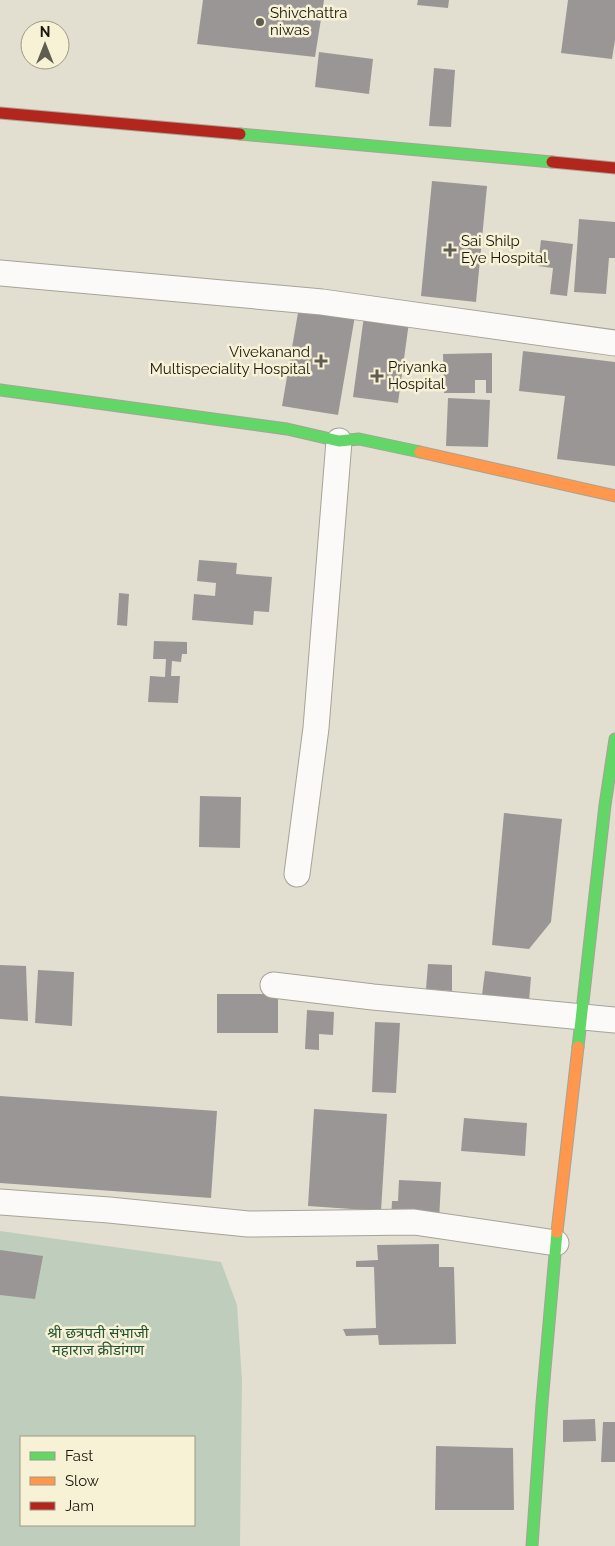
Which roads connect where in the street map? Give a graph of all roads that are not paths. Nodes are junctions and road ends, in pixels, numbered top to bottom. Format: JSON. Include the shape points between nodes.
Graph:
{"nodes":[{"id":1,"x":0,"y":113,"type":"edge"},
{"id":2,"x":615,"y":168,"type":"edge"},
{"id":3,"x":0,"y":273,"type":"edge"},
{"id":4,"x":615,"y":343,"type":"edge"},
{"id":5,"x":0,"y":390,"type":"edge"},
{"id":6,"x":339,"y":441,"type":"junction"},
{"id":7,"x":615,"y":496,"type":"edge"},
{"id":8,"x":615,"y":739,"type":"edge"},
{"id":9,"x":610,"y":806,"type":"edge"},
{"id":10,"x":297,"y":874,"type":"dead end"},
{"id":11,"x":274,"y":985,"type":"dead end"},
{"id":12,"x":582,"y":1018,"type":"junction"},
{"id":13,"x":615,"y":1020,"type":"edge"},
{"id":14,"x":0,"y":1202,"type":"edge"},
{"id":15,"x":556,"y":1243,"type":"junction"},
{"id":16,"x":532,"y":1546,"type":"edge"}],
"edges":[{"from":1,"to":2,"type":"street"},
{"from":3,"to":4,"type":"street","via":[[322,302]]},
{"from":5,"to":6,"type":"street","via":[[287,429]]},
{"from":6,"to":7,"type":"street","via":[[359,439]]},
{"from":6,"to":10,"type":"street","via":[[316,728]]},
{"from":8,"to":9,"type":"street"},
{"from":9,"to":12,"type":"street"},
{"from":11,"to":12,"type":"street"},
{"from":12,"to":13,"type":"street"},
{"from":12,"to":15,"type":"street"},
{"from":14,"to":15,"type":"street","via":[[248,1224],[414,1222]]},
{"from":15,"to":16,"type":"street"}]}
